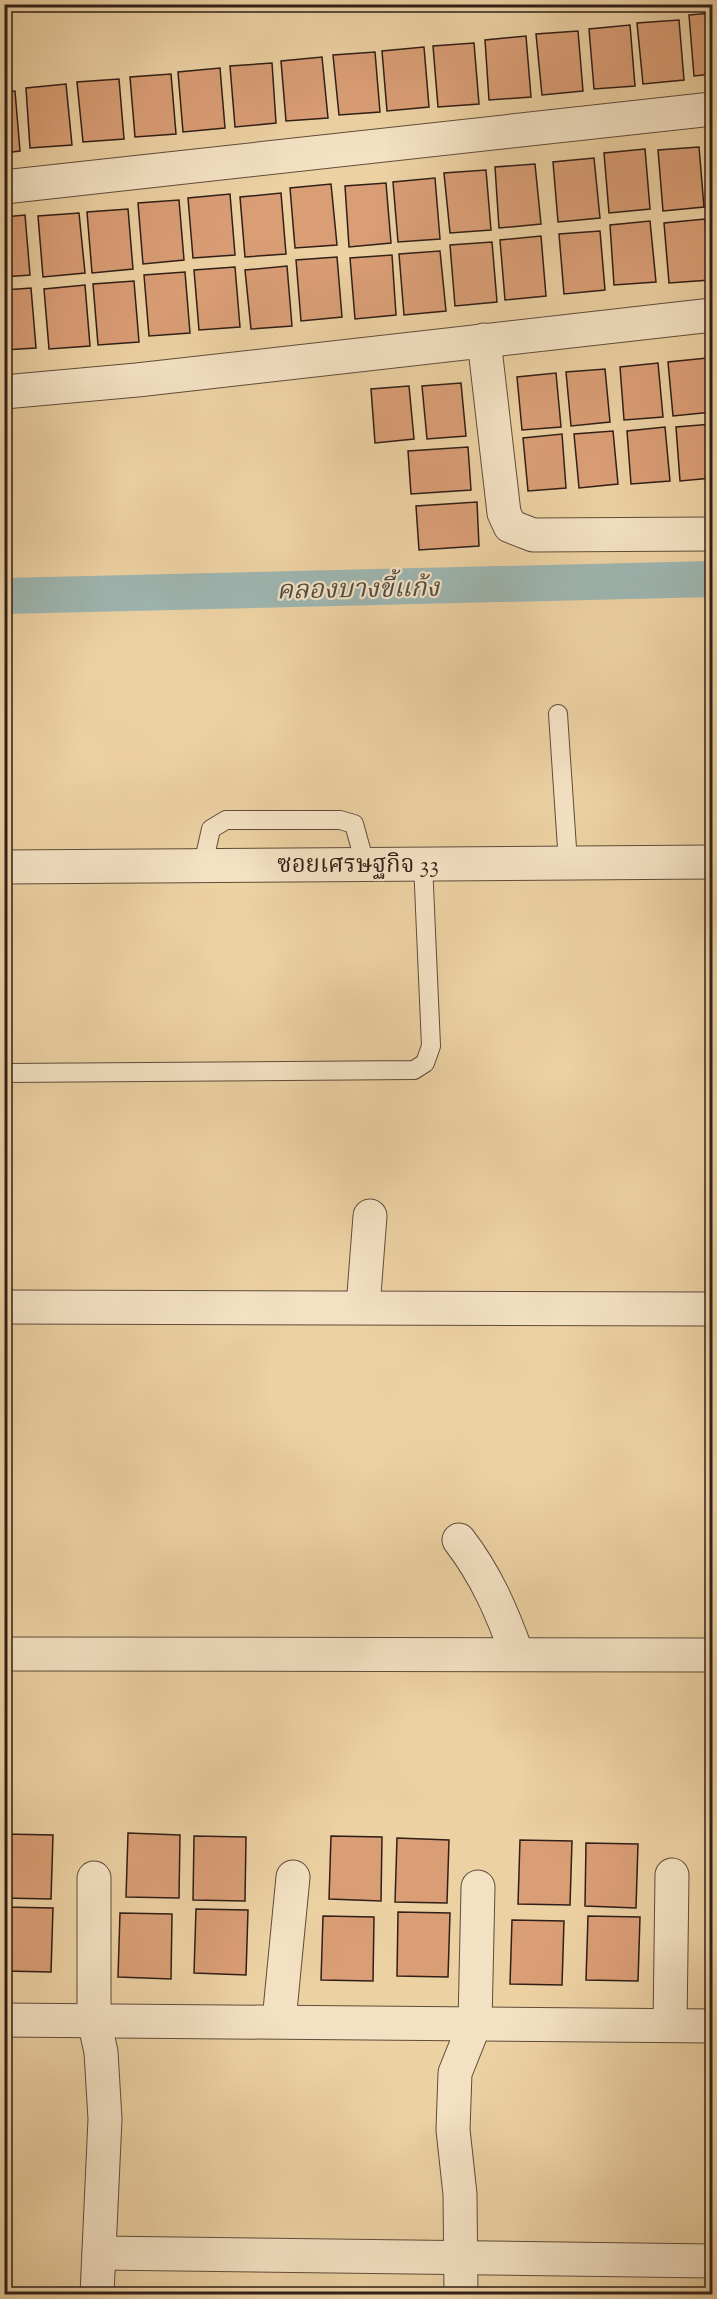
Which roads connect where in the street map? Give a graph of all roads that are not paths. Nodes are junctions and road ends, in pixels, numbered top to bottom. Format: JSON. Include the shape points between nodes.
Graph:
{"nodes":[{"id":1,"x":712,"y":109,"type":"edge"},
{"id":2,"x":4,"y":187,"type":"edge"},
{"id":3,"x":712,"y":315,"type":"edge"},
{"id":4,"x":484,"y":340,"type":"junction"},
{"id":5,"x":4,"y":392,"type":"edge"},
{"id":6,"x":712,"y":534,"type":"edge"},
{"id":7,"x":558,"y":714,"type":"dead end"},
{"id":8,"x":712,"y":862,"type":"edge"},
{"id":9,"x":423,"y":863,"type":"junction"},
{"id":10,"x":568,"y":863,"type":"junction"},
{"id":11,"x":365,"y":864,"type":"junction"},
{"id":12,"x":203,"y":865,"type":"junction"},
{"id":13,"x":4,"y":867,"type":"edge"},
{"id":14,"x":4,"y":1073,"type":"edge"},
{"id":15,"x":370,"y":1216,"type":"dead end"},
{"id":16,"x":4,"y":1307,"type":"edge"},
{"id":17,"x":363,"y":1308,"type":"junction"},
{"id":18,"x":712,"y":1309,"type":"edge"},
{"id":19,"x":459,"y":1540,"type":"dead end"},
{"id":20,"x":4,"y":1654,"type":"edge"},
{"id":21,"x":517,"y":1654,"type":"junction"},
{"id":22,"x":712,"y":1655,"type":"edge"},
{"id":23,"x":672,"y":1875,"type":"dead end"},
{"id":24,"x":294,"y":1877,"type":"dead end"},
{"id":25,"x":94,"y":1878,"type":"dead end"},
{"id":26,"x":478,"y":1887,"type":"dead end"},
{"id":27,"x":4,"y":2020,"type":"edge"},
{"id":28,"x":94,"y":2020,"type":"junction"},
{"id":29,"x":279,"y":2021,"type":"junction"},
{"id":30,"x":475,"y":2023,"type":"junction"},
{"id":31,"x":670,"y":2025,"type":"junction"},
{"id":32,"x":712,"y":2026,"type":"edge"},
{"id":33,"x":99,"y":2253,"type":"junction"},
{"id":34,"x":461,"y":2258,"type":"junction"},
{"id":35,"x":712,"y":2261,"type":"edge"},
{"id":36,"x":97,"y":2295,"type":"edge"},
{"id":37,"x":461,"y":2295,"type":"edge"}],
"edges":[{"from":1,"to":2,"type":"street"},
{"from":3,"to":4,"type":"street"},
{"from":4,"to":5,"type":"street"},
{"from":4,"to":6,"type":"street","via":[[504,513],[510,526],[533,535]]},
{"from":7,"to":10,"type":"lane"},
{"from":8,"to":10,"type":"street","name":"ซอยเศรษฐกิจ 33"},
{"from":9,"to":10,"type":"street","name":"ซอยเศรษฐกิจ 33"},
{"from":9,"to":11,"type":"street","name":"ซอยเศรษฐกิจ 33"},
{"from":9,"to":14,"type":"lane","via":[[431,1046],[425,1063],[414,1070]]},
{"from":11,"to":12,"type":"street","name":"ซอยเศรษฐกิจ 33"},
{"from":11,"to":12,"type":"lane","via":[[354,824],[340,820],[226,820],[211,829]]},
{"from":12,"to":13,"type":"street","name":"ซอยเศรษฐกิจ 33"},
{"from":15,"to":17,"type":"street"},
{"from":16,"to":17,"type":"street"},
{"from":17,"to":18,"type":"street"},
{"from":19,"to":21,"type":"street","via":[[500,1605]]},
{"from":20,"to":21,"type":"street"},
{"from":21,"to":22,"type":"street"},
{"from":23,"to":31,"type":"street"},
{"from":24,"to":29,"type":"street"},
{"from":25,"to":28,"type":"street"},
{"from":26,"to":30,"type":"street"},
{"from":27,"to":28,"type":"street"},
{"from":28,"to":29,"type":"street"},
{"from":28,"to":33,"type":"street","via":[[101,2052],[105,2119]]},
{"from":29,"to":30,"type":"street"},
{"from":30,"to":31,"type":"street"},
{"from":30,"to":34,"type":"street","via":[[455,2073],[453,2130]]},
{"from":31,"to":32,"type":"street"},
{"from":33,"to":34,"type":"street"},
{"from":33,"to":36,"type":"street"},
{"from":34,"to":35,"type":"street"},
{"from":34,"to":37,"type":"street"}]}
